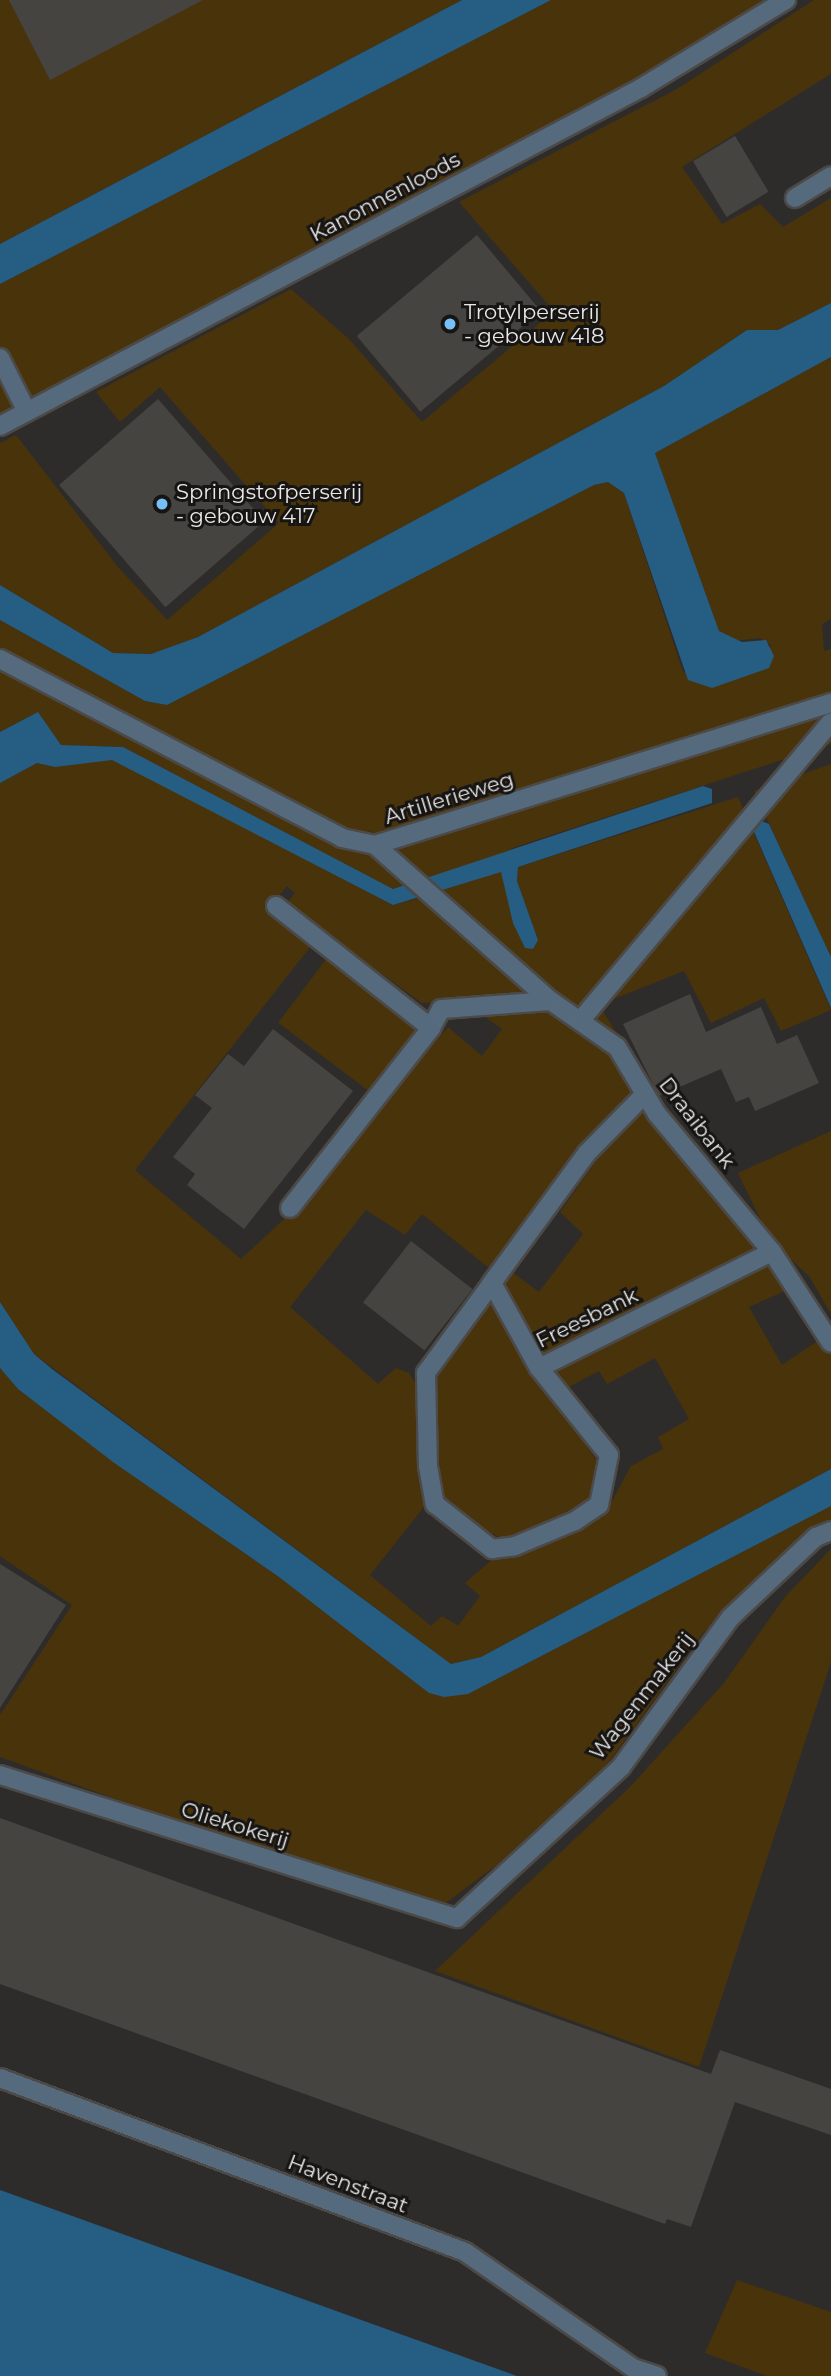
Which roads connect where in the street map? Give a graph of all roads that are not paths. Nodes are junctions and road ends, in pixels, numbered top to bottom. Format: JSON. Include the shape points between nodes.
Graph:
{"nodes":[{"id":1,"x":786,"y":0,"type":"edge"},
{"id":2,"x":831,"y":176,"type":"edge"},
{"id":3,"x":795,"y":198,"type":"dead end"},
{"id":4,"x":0,"y":358,"type":"edge"},
{"id":5,"x":27,"y":412,"type":"junction"},
{"id":6,"x":0,"y":426,"type":"edge"},
{"id":7,"x":0,"y":659,"type":"edge"},
{"id":8,"x":831,"y":703,"type":"edge"},
{"id":9,"x":831,"y":722,"type":"edge"},
{"id":10,"x":375,"y":845,"type":"junction"},
{"id":11,"x":276,"y":906,"type":"dead end"},
{"id":12,"x":551,"y":1001,"type":"junction"},
{"id":13,"x":580,"y":1021,"type":"junction"},
{"id":14,"x":431,"y":1028,"type":"junction"},
{"id":15,"x":645,"y":1094,"type":"junction"},
{"id":16,"x":290,"y":1208,"type":"dead end"},
{"id":17,"x":772,"y":1252,"type":"junction"},
{"id":18,"x":492,"y":1283,"type":"junction"},
{"id":19,"x":831,"y":1343,"type":"edge"},
{"id":20,"x":538,"y":1368,"type":"junction"},
{"id":21,"x":831,"y":1531,"type":"edge"},
{"id":22,"x":0,"y":1775,"type":"edge"},
{"id":23,"x":457,"y":1918,"type":"joint"},
{"id":24,"x":0,"y":2078,"type":"edge"},
{"id":25,"x":657,"y":2376,"type":"edge"}],
"edges":[{"from":1,"to":5,"type":"street","name":"Kanonnenloods","via":[[641,88]]},
{"from":2,"to":3,"type":"street"},
{"from":4,"to":5,"type":"street"},
{"from":5,"to":6,"type":"street","name":"Kanonnenloods"},
{"from":7,"to":10,"type":"street","name":"Artillerieweg","via":[[342,838]]},
{"from":8,"to":10,"type":"street","name":"Artillerieweg"},
{"from":9,"to":13,"type":"street"},
{"from":10,"to":12,"type":"street","name":"Draaibank"},
{"from":11,"to":14,"type":"street"},
{"from":12,"to":13,"type":"street","name":"Draaibank"},
{"from":12,"to":14,"type":"street","via":[[441,1009]]},
{"from":13,"to":15,"type":"street","name":"Draaibank","via":[[617,1046]]},
{"from":14,"to":16,"type":"street"},
{"from":15,"to":17,"type":"street","name":"Draaibank"},
{"from":15,"to":18,"type":"street","via":[[587,1153]]},
{"from":17,"to":19,"type":"street","name":"Draaibank"},
{"from":17,"to":20,"type":"street","name":"Freesbank"},
{"from":18,"to":20,"type":"street","name":"Freesbank"},
{"from":18,"to":20,"type":"street","via":[[426,1373],[428,1466],[435,1504],[492,1549],[515,1546],[575,1521],[599,1505],[609,1455]]},
{"from":21,"to":23,"type":"street","name":"Wagenmakerij","via":[[816,1537],[730,1618],[621,1767]]},
{"from":22,"to":23,"type":"street","name":"Oliekokerij"},
{"from":24,"to":25,"type":"street","name":"Havenstraat","via":[[465,2252],[633,2368]]}]}
